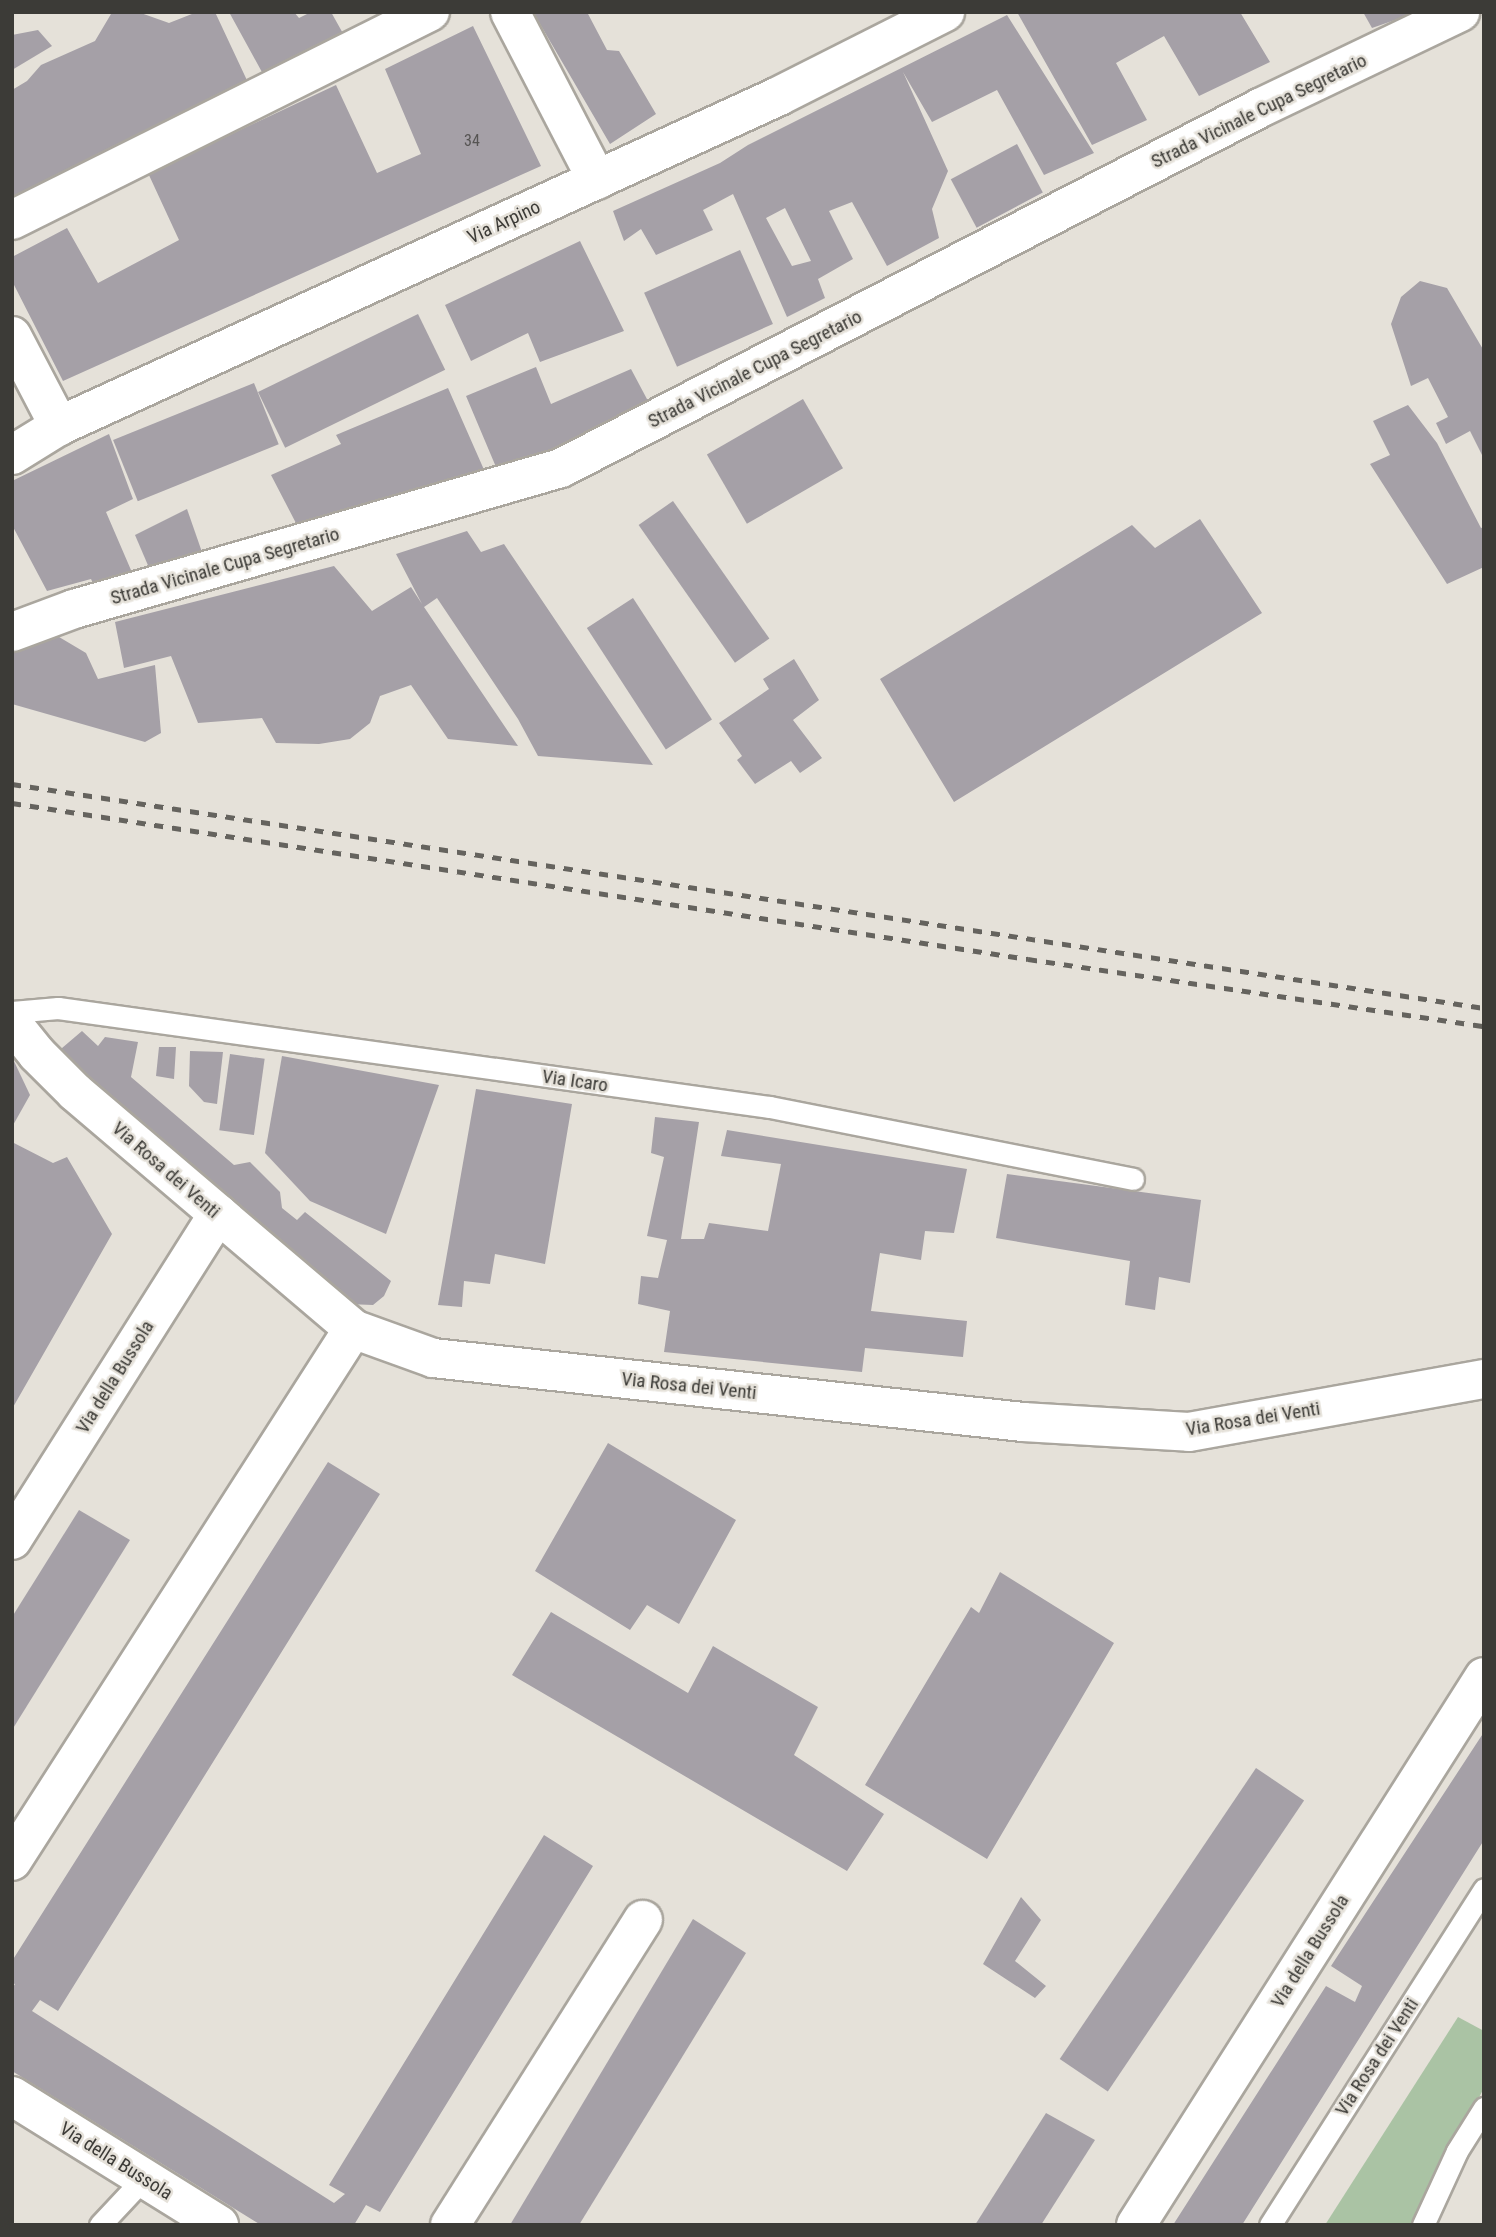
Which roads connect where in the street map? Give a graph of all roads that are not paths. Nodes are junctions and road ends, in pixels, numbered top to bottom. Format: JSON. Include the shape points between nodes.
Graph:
{"nodes":[{"id":1,"x":430,"y":12,"type":"edge"},
{"id":2,"x":510,"y":12,"type":"edge"},
{"id":3,"x":945,"y":12,"type":"edge"},
{"id":4,"x":1460,"y":12,"type":"edge"},
{"id":5,"x":597,"y":180,"type":"junction"},
{"id":6,"x":12,"y":220,"type":"edge"},
{"id":7,"x":12,"y":336,"type":"edge"},
{"id":8,"x":59,"y":426,"type":"junction"},
{"id":9,"x":12,"y":455,"type":"edge"},
{"id":10,"x":12,"y":632,"type":"edge"},
{"id":11,"x":12,"y":1012,"type":"edge"},
{"id":12,"x":12,"y":1023,"type":"edge"},
{"id":13,"x":1133,"y":1179,"type":"dead end"},
{"id":14,"x":218,"y":1214,"type":"junction"},
{"id":15,"x":353,"y":1329,"type":"junction"},
{"id":16,"x":1484,"y":1379,"type":"edge"},
{"id":17,"x":12,"y":1540,"type":"edge"},
{"id":18,"x":1484,"y":1677,"type":"edge"},
{"id":19,"x":12,"y":1861,"type":"edge"},
{"id":20,"x":1484,"y":1889,"type":"edge"},
{"id":21,"x":643,"y":1920,"type":"dead end"},
{"id":22,"x":12,"y":2096,"type":"edge"},
{"id":23,"x":1484,"y":2108,"type":"edge"},
{"id":24,"x":144,"y":2178,"type":"junction"},
{"id":25,"x":100,"y":2225,"type":"edge"},
{"id":26,"x":219,"y":2225,"type":"edge"},
{"id":27,"x":450,"y":2225,"type":"edge"},
{"id":28,"x":1136,"y":2225,"type":"edge"},
{"id":29,"x":1270,"y":2225,"type":"edge"},
{"id":30,"x":1423,"y":2225,"type":"edge"}],
"edges":[{"from":1,"to":6,"type":"street"},
{"from":2,"to":5,"type":"street"},
{"from":3,"to":5,"type":"street","name":"Via Arpino"},
{"from":4,"to":10,"type":"street","name":"Strada Vicinale Cupa Segretario","via":[[1260,108],[561,468],[74,609]]},
{"from":5,"to":8,"type":"street","name":"Via Arpino"},
{"from":7,"to":8,"type":"street"},
{"from":8,"to":9,"type":"street","name":"Via Arpino"},
{"from":11,"to":13,"type":"lane","name":"Via Icaro","via":[[58,1009],[770,1107]]},
{"from":12,"to":14,"type":"street","name":"Via Rosa dei Venti","via":[[75,1092]]},
{"from":14,"to":15,"type":"street","name":"Via Rosa dei Venti"},
{"from":14,"to":17,"type":"street","name":"Via della Bussola"},
{"from":15,"to":16,"type":"street","name":"Via Rosa dei Venti","via":[[433,1358],[1023,1422],[1189,1432]]},
{"from":15,"to":19,"type":"street"},
{"from":18,"to":28,"type":"street","name":"Via della Bussola"},
{"from":20,"to":29,"type":"lane","name":"Via Rosa dei Venti"},
{"from":21,"to":27,"type":"street"},
{"from":22,"to":24,"type":"street","name":"Via della Bussola"},
{"from":23,"to":30,"type":"lane","via":[[1457,2151]]},
{"from":24,"to":25,"type":"lane"},
{"from":24,"to":26,"type":"street","name":"Via della Bussola"}]}
